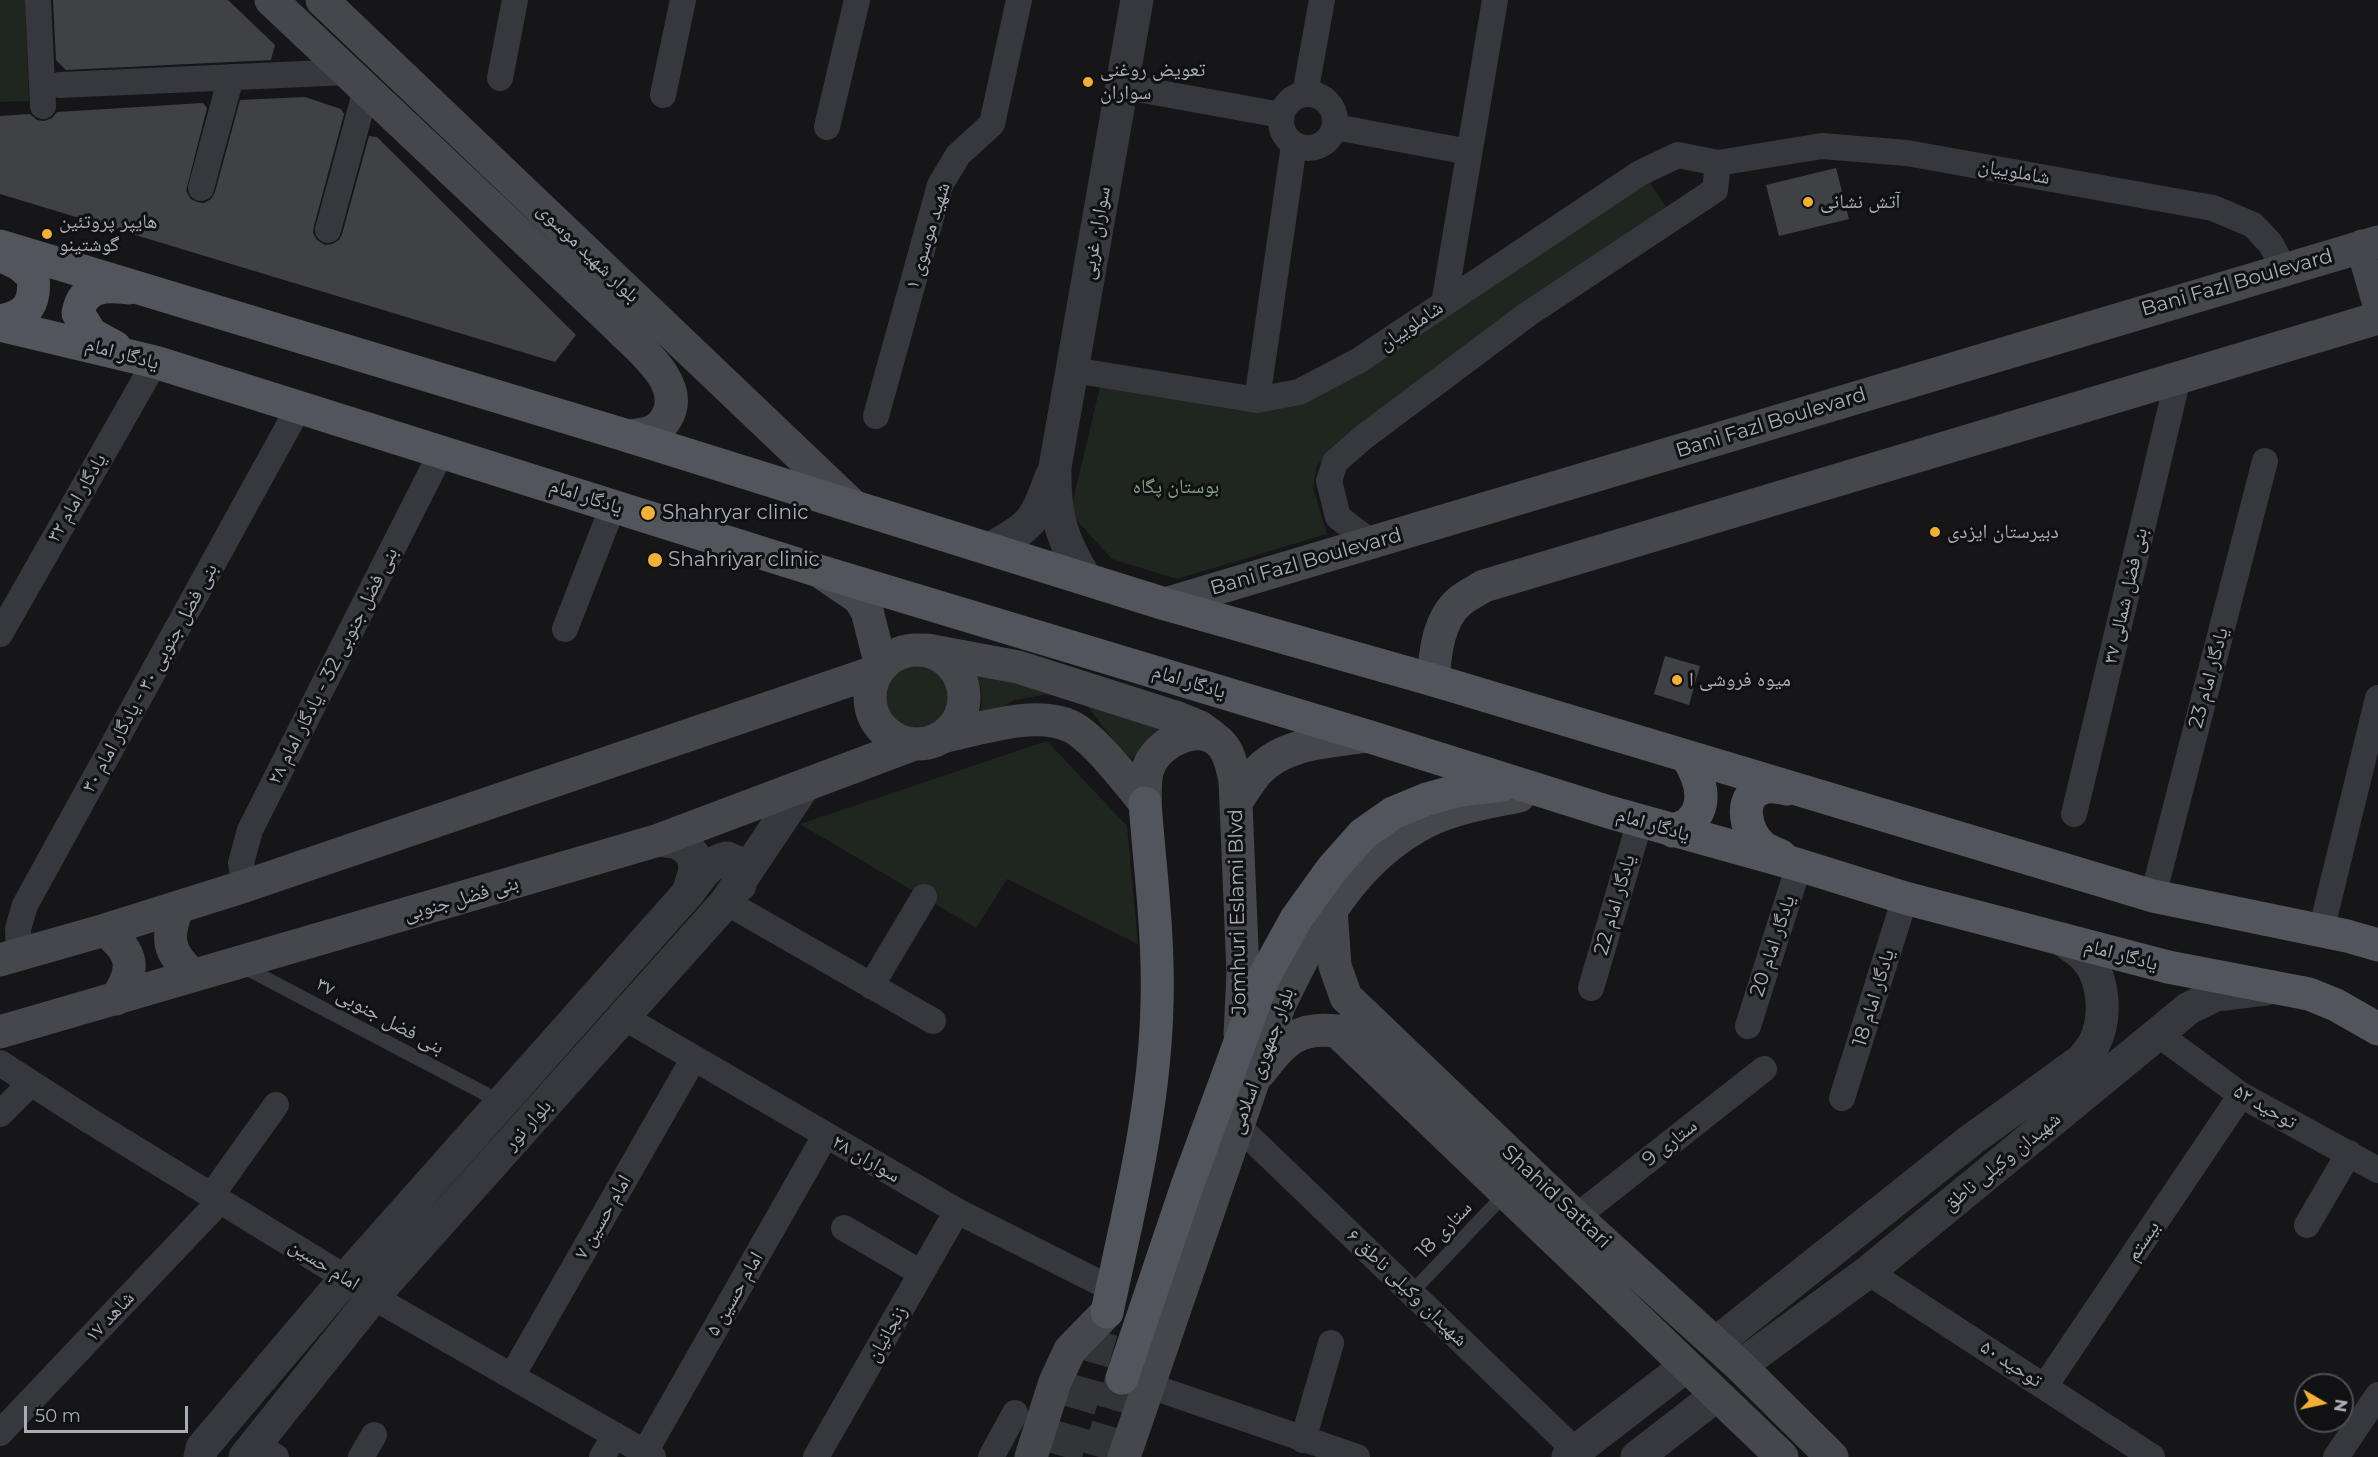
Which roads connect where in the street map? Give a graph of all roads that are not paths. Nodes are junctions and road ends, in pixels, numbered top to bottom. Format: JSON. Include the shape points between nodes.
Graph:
{"nodes":[{"id":1,"x":39,"y":0,"type":"edge"},
{"id":2,"x":271,"y":0,"type":"edge"},
{"id":3,"x":322,"y":0,"type":"edge"},
{"id":4,"x":515,"y":0,"type":"edge"},
{"id":5,"x":683,"y":0,"type":"edge"},
{"id":6,"x":857,"y":0,"type":"edge"},
{"id":7,"x":1019,"y":0,"type":"edge"},
{"id":8,"x":1137,"y":0,"type":"edge"},
{"id":9,"x":1322,"y":0,"type":"edge"},
{"id":10,"x":1495,"y":0,"type":"edge"},
{"id":11,"x":231,"y":77,"type":"junction"},
{"id":12,"x":500,"y":78,"type":"dead end"},
{"id":13,"x":357,"y":81,"type":"junction"},
{"id":14,"x":60,"y":85,"type":"dead end"},
{"id":15,"x":1121,"y":86,"type":"junction"},
{"id":16,"x":1305,"y":94,"type":"junction"},
{"id":17,"x":663,"y":95,"type":"dead end"},
{"id":18,"x":44,"y":106,"type":"dead end"},
{"id":19,"x":1281,"y":115,"type":"junction"},
{"id":20,"x":827,"y":127,"type":"dead end"},
{"id":21,"x":1335,"y":127,"type":"junction"},
{"id":22,"x":1294,"y":145,"type":"junction"},
{"id":23,"x":1469,"y":152,"type":"junction"},
{"id":24,"x":1718,"y":163,"type":"junction"},
{"id":25,"x":201,"y":188,"type":"dead end"},
{"id":26,"x":328,"y":230,"type":"dead end"},
{"id":27,"x":2370,"y":244,"type":"edge"},
{"id":28,"x":0,"y":246,"type":"edge"},
{"id":29,"x":0,"y":255,"type":"edge"},
{"id":30,"x":2284,"y":268,"type":"junction"},
{"id":31,"x":150,"y":291,"type":"junction"},
{"id":32,"x":2378,"y":301,"type":"edge"},
{"id":33,"x":1444,"y":304,"type":"junction"},
{"id":34,"x":2378,"y":318,"type":"edge"},
{"id":35,"x":0,"y":321,"type":"edge"},
{"id":36,"x":0,"y":325,"type":"edge"},
{"id":37,"x":140,"y":358,"type":"junction"},
{"id":38,"x":1072,"y":370,"type":"junction"},
{"id":39,"x":2178,"y":378,"type":"junction"},
{"id":40,"x":1257,"y":400,"type":"junction"},
{"id":41,"x":299,"y":407,"type":"junction"},
{"id":42,"x":876,"y":416,"type":"dead end"},
{"id":43,"x":628,"y":436,"type":"junction"},
{"id":44,"x":442,"y":451,"type":"junction"},
{"id":45,"x":2265,"y":461,"type":"dead end"},
{"id":46,"x":1055,"y":466,"type":"junction"},
{"id":47,"x":614,"y":506,"type":"junction"},
{"id":48,"x":852,"y":506,"type":"junction"},
{"id":49,"x":1372,"y":543,"type":"junction"},
{"id":50,"x":990,"y":549,"type":"junction"},
{"id":51,"x":819,"y":571,"type":"junction"},
{"id":52,"x":1086,"y":579,"type":"junction"},
{"id":53,"x":1165,"y":604,"type":"junction"},
{"id":54,"x":565,"y":629,"type":"dead end"},
{"id":55,"x":0,"y":634,"type":"edge"},
{"id":56,"x":927,"y":650,"type":"junction"},
{"id":57,"x":879,"y":668,"type":"junction"},
{"id":58,"x":1432,"y":680,"type":"junction"},
{"id":59,"x":2378,"y":698,"type":"edge"},
{"id":60,"x":1367,"y":736,"type":"junction"},
{"id":61,"x":1213,"y":737,"type":"junction"},
{"id":62,"x":928,"y":740,"type":"junction"},
{"id":63,"x":1687,"y":757,"type":"junction"},
{"id":64,"x":803,"y":787,"type":"junction"},
{"id":65,"x":1528,"y":788,"type":"junction"},
{"id":66,"x":1236,"y":791,"type":"junction"},
{"id":67,"x":1798,"y":791,"type":"junction"},
{"id":68,"x":1145,"y":803,"type":"junction"},
{"id":69,"x":2074,"y":814,"type":"dead end"},
{"id":70,"x":1640,"y":821,"type":"junction"},
{"id":71,"x":1674,"y":831,"type":"junction"},
{"id":72,"x":659,"y":840,"type":"junction"},
{"id":73,"x":1799,"y":865,"type":"junction"},
{"id":74,"x":245,"y":886,"type":"junction"},
{"id":75,"x":688,"y":893,"type":"junction"},
{"id":76,"x":733,"y":893,"type":"junction"},
{"id":77,"x":2153,"y":896,"type":"junction"},
{"id":78,"x":924,"y":897,"type":"dead end"},
{"id":79,"x":1905,"y":898,"type":"junction"},
{"id":80,"x":178,"y":907,"type":"junction"},
{"id":81,"x":1331,"y":909,"type":"junction"},
{"id":82,"x":105,"y":930,"type":"junction"},
{"id":83,"x":2321,"y":931,"type":"junction"},
{"id":84,"x":2062,"y":939,"type":"junction"},
{"id":85,"x":2378,"y":945,"type":"edge"},
{"id":86,"x":9,"y":957,"type":"edge"},
{"id":87,"x":238,"y":964,"type":"junction"},
{"id":88,"x":193,"y":975,"type":"junction"},
{"id":89,"x":871,"y":986,"type":"junction"},
{"id":90,"x":1591,"y":988,"type":"dead end"},
{"id":91,"x":2274,"y":988,"type":"junction"},
{"id":92,"x":1346,"y":997,"type":"junction"},
{"id":93,"x":116,"y":999,"type":"junction"},
{"id":94,"x":625,"y":1018,"type":"junction"},
{"id":95,"x":933,"y":1021,"type":"dead end"},
{"id":96,"x":1748,"y":1026,"type":"dead end"},
{"id":97,"x":2378,"y":1029,"type":"edge"},
{"id":98,"x":1337,"y":1031,"type":"junction"},
{"id":99,"x":0,"y":1032,"type":"edge"},
{"id":100,"x":2158,"y":1034,"type":"junction"},
{"id":101,"x":1240,"y":1044,"type":"junction"},
{"id":102,"x":694,"y":1058,"type":"junction"},
{"id":103,"x":0,"y":1063,"type":"edge"},
{"id":104,"x":1764,"y":1069,"type":"dead end"},
{"id":105,"x":1253,"y":1080,"type":"junction"},
{"id":106,"x":30,"y":1084,"type":"junction"},
{"id":107,"x":2241,"y":1095,"type":"junction"},
{"id":108,"x":1842,"y":1098,"type":"dead end"},
{"id":109,"x":503,"y":1103,"type":"junction"},
{"id":110,"x":276,"y":1105,"type":"dead end"},
{"id":111,"x":0,"y":1114,"type":"edge"},
{"id":112,"x":1238,"y":1126,"type":"junction"},
{"id":113,"x":825,"y":1136,"type":"junction"},
{"id":114,"x":2349,"y":1153,"type":"junction"},
{"id":115,"x":2378,"y":1170,"type":"edge"},
{"id":116,"x":1505,"y":1194,"type":"junction"},
{"id":117,"x":216,"y":1199,"type":"junction"},
{"id":118,"x":957,"y":1211,"type":"junction"},
{"id":119,"x":1576,"y":1216,"type":"junction"},
{"id":120,"x":2307,"y":1226,"type":"dead end"},
{"id":121,"x":844,"y":1228,"type":"dead end"},
{"id":122,"x":1868,"y":1272,"type":"junction"},
{"id":123,"x":921,"y":1273,"type":"junction"},
{"id":124,"x":346,"y":1278,"type":"junction"},
{"id":125,"x":1412,"y":1292,"type":"junction"},
{"id":126,"x":373,"y":1297,"type":"junction"},
{"id":127,"x":1773,"y":1297,"type":"junction"},
{"id":128,"x":1109,"y":1301,"type":"junction"},
{"id":129,"x":1791,"y":1328,"type":"junction"},
{"id":130,"x":1331,"y":1343,"type":"dead end"},
{"id":131,"x":1716,"y":1343,"type":"junction"},
{"id":132,"x":1686,"y":1366,"type":"junction"},
{"id":133,"x":1740,"y":1366,"type":"junction"},
{"id":134,"x":512,"y":1376,"type":"junction"},
{"id":135,"x":1135,"y":1381,"type":"junction"},
{"id":136,"x":2046,"y":1386,"type":"junction"},
{"id":137,"x":1717,"y":1395,"type":"junction"},
{"id":138,"x":2378,"y":1395,"type":"edge"},
{"id":139,"x":1015,"y":1413,"type":"dead end"},
{"id":140,"x":0,"y":1433,"type":"edge"},
{"id":141,"x":374,"y":1435,"type":"dead end"},
{"id":142,"x":615,"y":1435,"type":"junction"},
{"id":143,"x":1303,"y":1440,"type":"junction"},
{"id":144,"x":258,"y":1452,"type":"edge"},
{"id":145,"x":649,"y":1454,"type":"edge"},
{"id":146,"x":1572,"y":1454,"type":"edge"},
{"id":147,"x":200,"y":1457,"type":"edge"},
{"id":148,"x":361,"y":1457,"type":"edge"},
{"id":149,"x":602,"y":1457,"type":"edge"},
{"id":150,"x":816,"y":1457,"type":"edge"},
{"id":151,"x":992,"y":1457,"type":"edge"},
{"id":152,"x":1032,"y":1457,"type":"edge"},
{"id":153,"x":1124,"y":1457,"type":"edge"},
{"id":154,"x":1357,"y":1457,"type":"edge"},
{"id":155,"x":1637,"y":1457,"type":"edge"},
{"id":156,"x":1782,"y":1457,"type":"edge"},
{"id":157,"x":1832,"y":1457,"type":"edge"},
{"id":158,"x":2152,"y":1457,"type":"edge"},
{"id":159,"x":2336,"y":1457,"type":"edge"}],
"edges":[{"from":1,"to":18,"type":"street"},
{"from":2,"to":13,"type":"main road","name":"بلوار شهید موسوی"},
{"from":3,"to":48,"type":"main road","name":"بلوار شهید موسوی"},
{"from":4,"to":12,"type":"street"},
{"from":5,"to":17,"type":"street"},
{"from":6,"to":20,"type":"street"},
{"from":7,"to":42,"type":"street","name":"شهید موسوی ۱","via":[[992,124],[958,155],[940,185]]},
{"from":8,"to":15,"type":"street","name":"سواران غربی"},
{"from":9,"to":16,"type":"street"},
{"from":10,"to":23,"type":"street"},
{"from":11,"to":13,"type":"street"},
{"from":11,"to":14,"type":"street"},
{"from":11,"to":25,"type":"street"},
{"from":13,"to":26,"type":"street"},
{"from":13,"to":43,"type":"main road","name":"بلوار شهید موسوی","via":[[617,326],[664,377],[671,392],[671,409],[664,423],[653,433]]},
{"from":15,"to":19,"type":"street"},
{"from":15,"to":38,"type":"street","name":"سواران غربی"},
{"from":16,"to":19,"type":"street","via":[[1290,101]]},
{"from":16,"to":21,"type":"street","via":[[1322,97],[1333,110]]},
{"from":19,"to":22,"type":"street","via":[[1283,132]]},
{"from":21,"to":22,"type":"street","via":[[1326,142],[1310,148]]},
{"from":21,"to":23,"type":"street"},
{"from":22,"to":40,"type":"street"},
{"from":23,"to":33,"type":"street"},
{"from":24,"to":30,"type":"street","name":"شاملوییان","via":[[1822,146],[1886,151],[2213,208],[2253,225],[2270,243]]},
{"from":24,"to":33,"type":"street","name":"شاملوییان","via":[[1678,155],[1640,173]]},
{"from":24,"to":49,"type":"street","via":[[1715,190],[1528,314],[1335,462],[1329,481],[1338,517]]},
{"from":27,"to":30,"type":"main road","name":"Bani Fazl Boulevard"},
{"from":27,"to":32,"type":"main road"},
{"from":28,"to":31,"type":"main road"},
{"from":29,"to":35,"type":"main road","via":[[33,276],[35,292],[21,314]]},
{"from":30,"to":49,"type":"main road","name":"Bani Fazl Boulevard"},
{"from":31,"to":37,"type":"main road","via":[[102,287],[90,290],[78,313],[91,334]]},
{"from":31,"to":43,"type":"main road"},
{"from":33,"to":40,"type":"street","name":"شاملوییان","via":[[1348,366],[1299,392]]},
{"from":34,"to":39,"type":"main road"},
{"from":36,"to":37,"type":"main road","name":"یادگار امام"},
{"from":37,"to":41,"type":"main road","name":"یادگار امام"},
{"from":37,"to":55,"type":"street","name":"یادگار امام ۳۲"},
{"from":38,"to":40,"type":"street","name":"شاملوییان"},
{"from":38,"to":46,"type":"street","name":"سواران غربی"},
{"from":39,"to":58,"type":"main road","via":[[1484,586],[1458,603],[1444,624]]},
{"from":39,"to":69,"type":"street","name":"بنی فضل شمالی ۳۷"},
{"from":41,"to":44,"type":"main road","name":"یادگار امام"},
{"from":41,"to":86,"type":"street","name":"بنی فضل جنوبی ۳۰ - یادگار امام ۳۰","via":[[25,905]]},
{"from":43,"to":48,"type":"main road"},
{"from":44,"to":47,"type":"main road","name":"یادگار امام"},
{"from":44,"to":74,"type":"street","name":"بنی فضل جنوبی 32 - یادگار امام ۲۸","via":[[250,830],[242,863]]},
{"from":45,"to":77,"type":"street","name":"یادگار امام 23"},
{"from":46,"to":50,"type":"street","via":[[1037,514],[1025,529]]},
{"from":46,"to":52,"type":"street","via":[[1054,497],[1059,522],[1069,551]]},
{"from":47,"to":51,"type":"main road","name":"یادگار امام"},
{"from":47,"to":54,"type":"street"},
{"from":48,"to":50,"type":"main road"},
{"from":49,"to":53,"type":"main road","name":"Bani Fazl Boulevard"},
{"from":50,"to":52,"type":"main road"},
{"from":51,"to":57,"type":"main road","via":[[859,598],[867,611]]},
{"from":51,"to":60,"type":"main road","name":"یادگار امام"},
{"from":52,"to":53,"type":"main road"},
{"from":53,"to":58,"type":"main road"},
{"from":56,"to":57,"type":"main road","via":[[899,653]]},
{"from":56,"to":61,"type":"main road","via":[[1018,667],[1178,718]]},
{"from":56,"to":62,"type":"main road","via":[[954,667],[964,696],[962,712],[954,726]]},
{"from":57,"to":62,"type":"main road","via":[[871,686],[875,718],[898,740]]},
{"from":57,"to":74,"type":"main road"},
{"from":58,"to":63,"type":"main road"},
{"from":59,"to":83,"type":"street"},
{"from":60,"to":65,"type":"main road","name":"یادگار امام"},
{"from":60,"to":66,"type":"main road","via":[[1279,754]]},
{"from":61,"to":66,"type":"main road","name":"Jomhuri Eslami Blvd","via":[[1227,754]]},
{"from":61,"to":68,"type":"main road","via":[[1188,735],[1168,743],[1147,768]]},
{"from":62,"to":64,"type":"main road","name":"بنی فضل جنوبی"},
{"from":62,"to":68,"type":"main road","via":[[1022,720],[1070,726],[1096,747]]},
{"from":63,"to":67,"type":"main road"},
{"from":63,"to":71,"type":"main road","via":[[1699,776],[1701,794],[1690,823]]},
{"from":64,"to":72,"type":"main road","name":"بنی فضل جنوبی"},
{"from":64,"to":76,"type":"street","name":"بلوار نور"},
{"from":65,"to":70,"type":"main road","name":"یادگار امام"},
{"from":65,"to":81,"type":"main road","name":"بلوار جمهوری اسلامی","via":[[1431,819],[1389,844],[1358,874]]},
{"from":65,"to":101,"type":"main road","via":[[1460,790],[1427,799],[1393,813],[1363,834],[1296,919],[1264,977]]},
{"from":66,"to":101,"type":"main road","name":"Jomhuri Eslami Blvd","via":[[1243,973]]},
{"from":67,"to":73,"type":"main road","via":[[1768,787],[1757,791],[1749,798],[1746,821],[1762,847]]},
{"from":67,"to":77,"type":"main road"},
{"from":68,"to":128,"type":"main road","via":[[1156,928],[1157,1004],[1141,1156]]},
{"from":70,"to":71,"type":"main road","name":"یادگار امام"},
{"from":70,"to":90,"type":"street","name":"یادگار امام 22"},
{"from":71,"to":73,"type":"main road","name":"یادگار امام"},
{"from":72,"to":75,"type":"street","name":"بلوار نور","via":[[679,843],[693,854],[695,870]]},
{"from":72,"to":87,"type":"main road","name":"بنی فضل جنوبی"},
{"from":73,"to":79,"type":"main road","name":"یادگار امام"},
{"from":73,"to":96,"type":"street","name":"یادگار امام 20"},
{"from":74,"to":80,"type":"main road"},
{"from":75,"to":76,"type":"street","via":[[705,870],[728,858],[740,863],[742,871]]},
{"from":75,"to":109,"type":"street","name":"بلوار نور"},
{"from":76,"to":89,"type":"street"},
{"from":76,"to":94,"type":"street","name":"بلوار نور"},
{"from":77,"to":83,"type":"main road"},
{"from":78,"to":89,"type":"street"},
{"from":79,"to":84,"type":"main road","name":"یادگار امام"},
{"from":79,"to":108,"type":"street","name":"یادگار امام 18"},
{"from":80,"to":82,"type":"main road"},
{"from":80,"to":88,"type":"main road","via":[[171,925],[171,944],[179,962]]},
{"from":81,"to":92,"type":"main road","name":"Shahid Sattari","via":[[1335,966]]},
{"from":81,"to":105,"type":"main road","name":"بلوار جمهوری اسلامی","via":[[1306,950],[1280,1006]]},
{"from":82,"to":86,"type":"main road"},
{"from":82,"to":93,"type":"main road","via":[[121,943],[129,962],[127,982]]},
{"from":83,"to":85,"type":"main road"},
{"from":84,"to":91,"type":"main road","name":"یادگار امام","via":[[2168,967]]},
{"from":84,"to":127,"type":"street","name":"شهیدان وکیلی ناطق","via":[[2085,957],[2102,990],[2100,1025],[2083,1059],[1971,1140]]},
{"from":87,"to":88,"type":"main road","name":"بنی فضل جنوبی"},
{"from":87,"to":109,"type":"lane","name":"بنی فضل جنوبی ۳۷"},
{"from":88,"to":93,"type":"main road","name":"بنی فضل جنوبی"},
{"from":89,"to":95,"type":"street"},
{"from":91,"to":97,"type":"main road","name":"یادگار امام","via":[[2309,994]]},
{"from":91,"to":100,"type":"street","name":"شهیدان وکیلی ناطق","via":[[2216,995],[2189,1008]]},
{"from":92,"to":98,"type":"main road","name":"Shahid Sattari","via":[[1335,996],[1326,1001],[1322,1011]]},
{"from":92,"to":119,"type":"main road","name":"Shahid Sattari"},
{"from":93,"to":99,"type":"main road","name":"بنی فضل جنوبی"},
{"from":94,"to":102,"type":"street","name":"سواران ۲۸"},
{"from":94,"to":126,"type":"street","name":"بلوار نور"},
{"from":98,"to":105,"type":"main road","via":[[1304,1031],[1277,1051]]},
{"from":98,"to":116,"type":"main road","name":"Shahid Sattari"},
{"from":100,"to":107,"type":"street","name":"توحید ۵۲"},
{"from":100,"to":122,"type":"street","name":"شهیدان وکیلی ناطق"},
{"from":101,"to":135,"type":"main road","via":[[1187,1186]]},
{"from":102,"to":113,"type":"street","name":"سواران ۲۸"},
{"from":102,"to":134,"type":"street","name":"امام حسین ۷"},
{"from":103,"to":106,"type":"street","name":"امام حسین"},
{"from":104,"to":119,"type":"street","name":"ستاری 9"},
{"from":105,"to":112,"type":"main road","name":"بلوار جمهوری اسلامی"},
{"from":106,"to":111,"type":"street"},
{"from":106,"to":117,"type":"street","name":"امام حسین"},
{"from":107,"to":114,"type":"street","name":"توحید ۵۲"},
{"from":107,"to":136,"type":"street","name":"بیستم"},
{"from":109,"to":124,"type":"street","name":"بلوار نور"},
{"from":110,"to":117,"type":"street","name":"شاهد ۱۷"},
{"from":112,"to":125,"type":"street","name":"شهیدان وکیلی ناطق ۶"},
{"from":112,"to":135,"type":"main road","name":"بلوار جمهوری اسلامی"},
{"from":113,"to":118,"type":"street","name":"سواران ۲۸"},
{"from":113,"to":145,"type":"street","name":"امام حسین ۵"},
{"from":114,"to":115,"type":"street","name":"توحید ۵۲"},
{"from":114,"to":120,"type":"street"},
{"from":116,"to":125,"type":"lane","name":"ستاری 18"},
{"from":116,"to":132,"type":"main road","name":"Shahid Sattari"},
{"from":117,"to":124,"type":"street","name":"امام حسین"},
{"from":117,"to":140,"type":"street","name":"شاهد ۱۷"},
{"from":118,"to":123,"type":"street","name":"زنجانیان"},
{"from":118,"to":128,"type":"street","name":"سواران ۲۸"},
{"from":119,"to":131,"type":"main road","name":"Shahid Sattari"},
{"from":121,"to":123,"type":"street"},
{"from":122,"to":129,"type":"street","name":"شهیدان وکیلی ناطق"},
{"from":122,"to":136,"type":"street","name":"توحید ۵۰"},
{"from":123,"to":150,"type":"street","name":"زنجانیان"},
{"from":124,"to":126,"type":"street","name":"امام حسین"},
{"from":124,"to":147,"type":"street","name":"بلوار نور","via":[[202,1448]]},
{"from":125,"to":146,"type":"street","name":"شهیدان وکیلی ناطق ۶"},
{"from":126,"to":134,"type":"street","name":"امام حسین"},
{"from":126,"to":144,"type":"street","name":"بلوار نور"},
{"from":127,"to":129,"type":"street","via":[[1775,1319]]},
{"from":127,"to":131,"type":"street","name":"شهیدان وکیلی ناطق"},
{"from":128,"to":152,"type":"main road","via":[[1070,1350],[1055,1382]]},
{"from":129,"to":133,"type":"street","name":"شهیدان وکیلی ناطق"},
{"from":130,"to":143,"type":"street"},
{"from":131,"to":133,"type":"main road","name":"Shahid Sattari"},
{"from":132,"to":137,"type":"main road","name":"Shahid Sattari"},
{"from":132,"to":146,"type":"street"},
{"from":133,"to":157,"type":"main road","name":"Shahid Sattari"},
{"from":134,"to":142,"type":"street","name":"امام حسین"},
{"from":135,"to":143,"type":"street"},
{"from":135,"to":153,"type":"main road","name":"بلوار جمهوری اسلامی"},
{"from":136,"to":158,"type":"street","name":"توحید ۵۰"},
{"from":137,"to":155,"type":"street"},
{"from":137,"to":156,"type":"main road","name":"Shahid Sattari"},
{"from":138,"to":159,"type":"street"},
{"from":139,"to":151,"type":"street"},
{"from":141,"to":148,"type":"street"},
{"from":142,"to":145,"type":"street","name":"امام حسین"},
{"from":142,"to":149,"type":"street"},
{"from":143,"to":154,"type":"street"}]}
